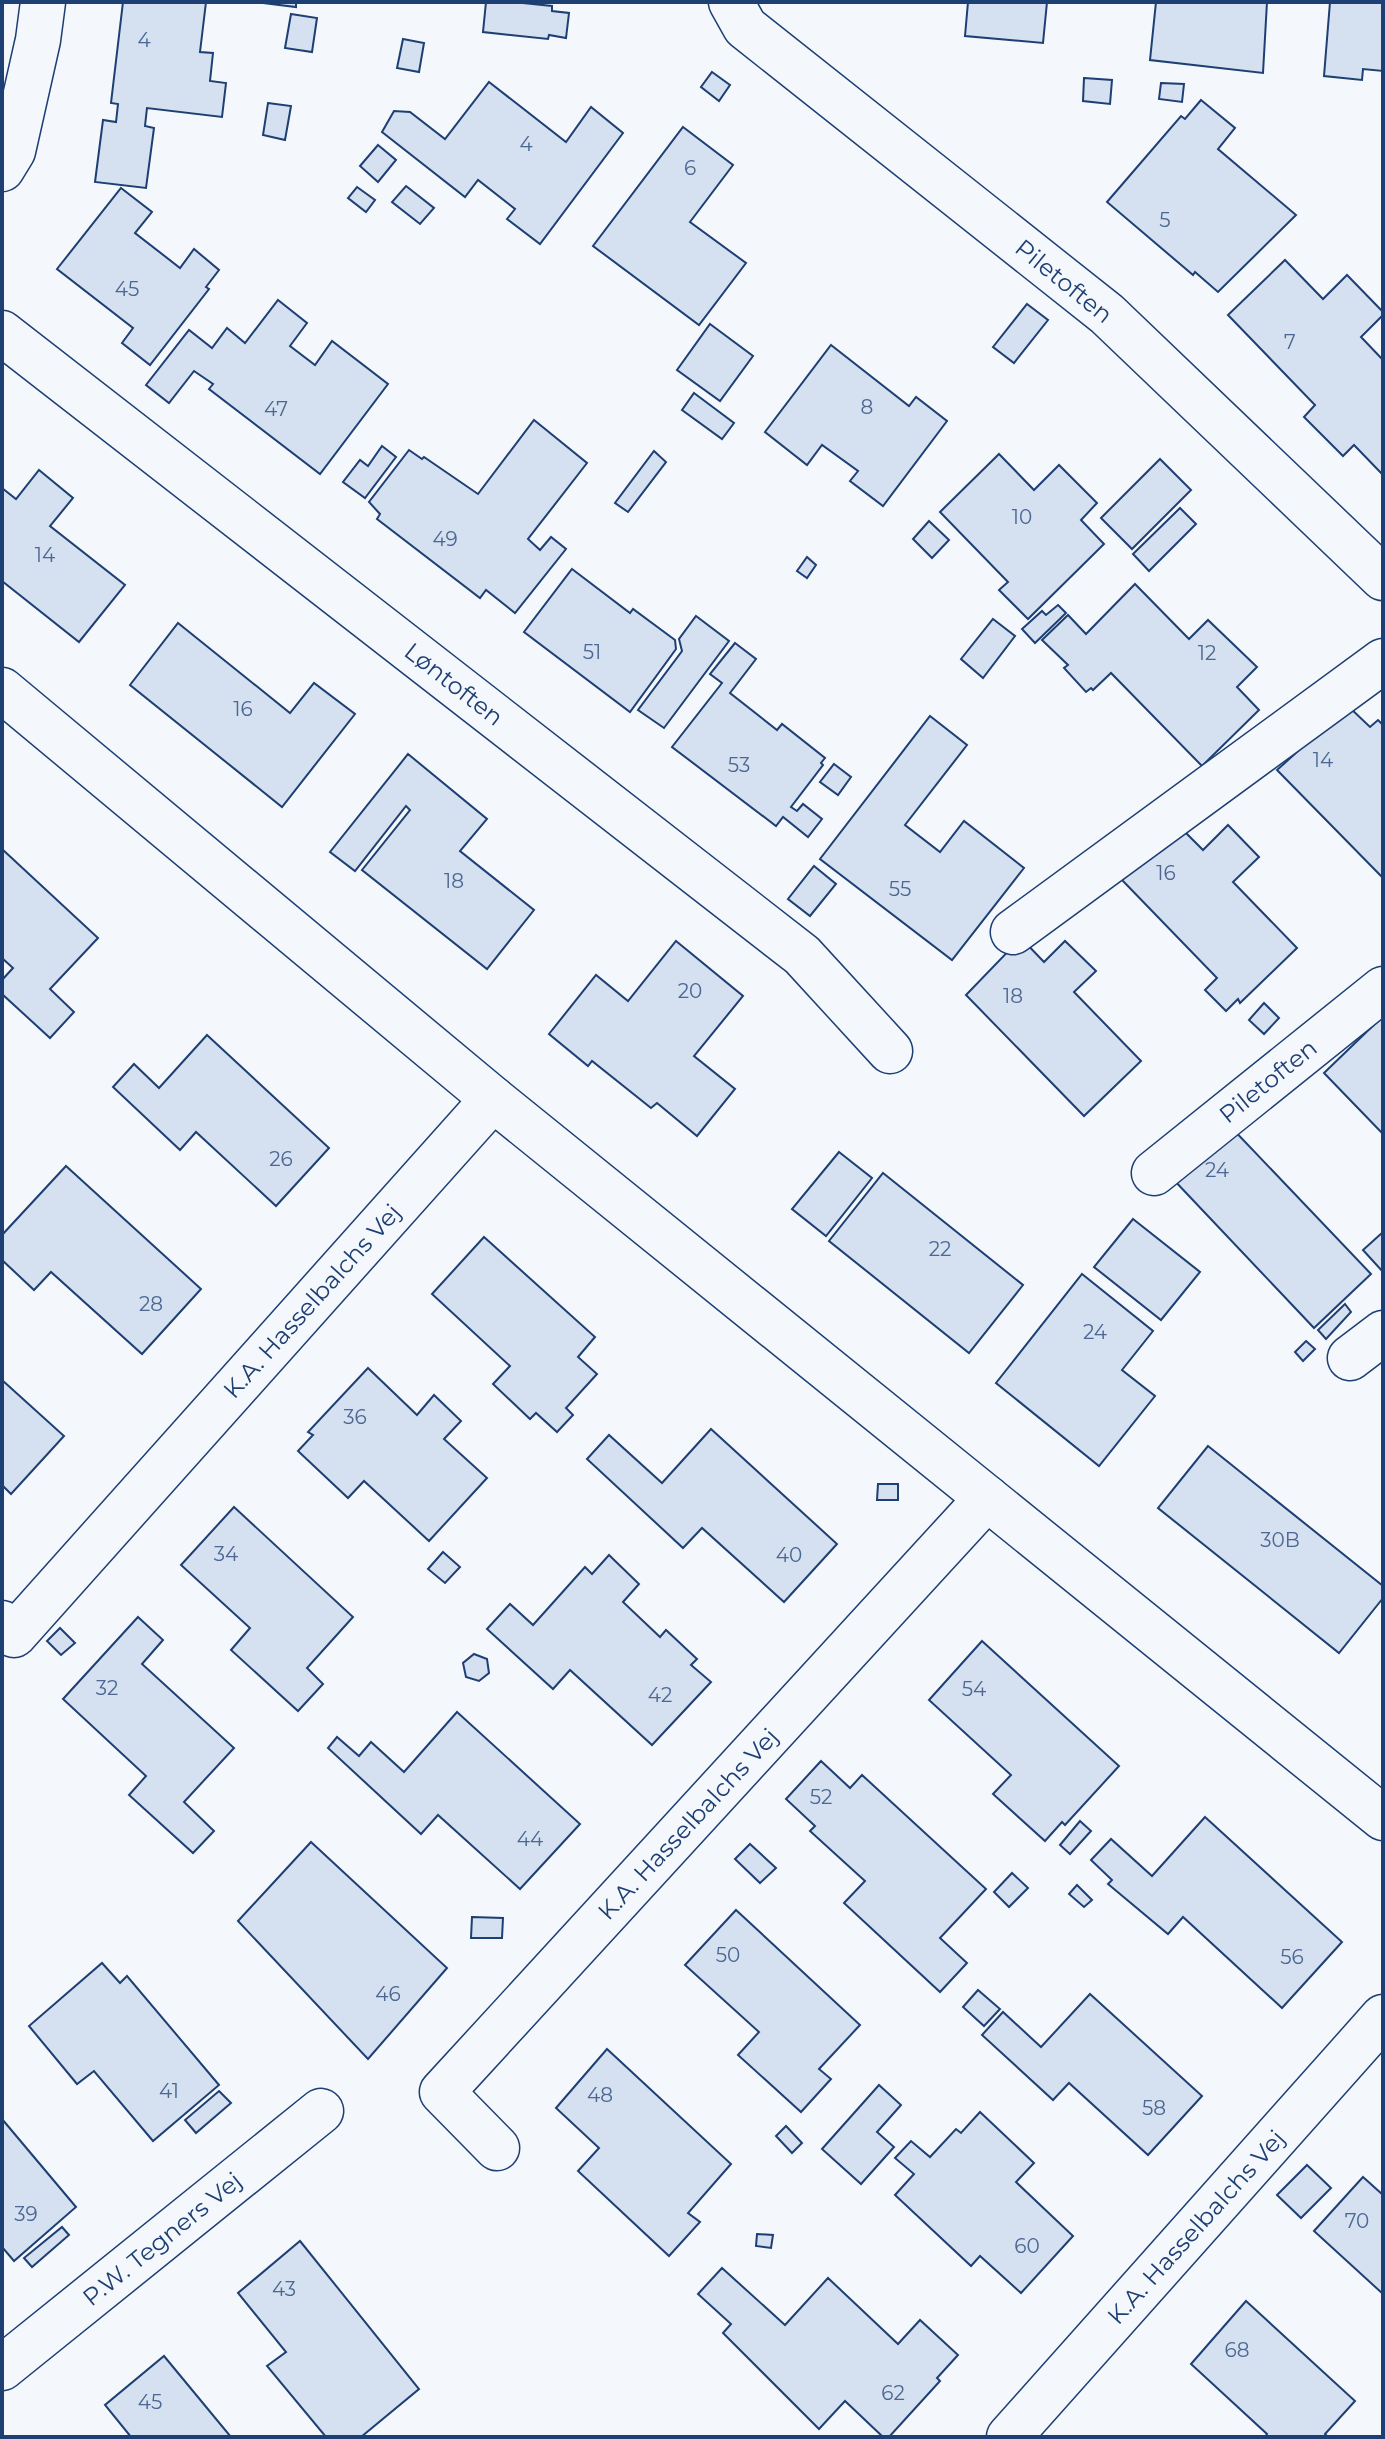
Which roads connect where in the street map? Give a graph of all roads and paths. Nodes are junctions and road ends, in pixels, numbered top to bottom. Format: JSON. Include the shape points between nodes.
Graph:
{"nodes":[{"id":1,"x":43,"y":2,"type":"edge"},
{"id":2,"x":731,"y":2,"type":"edge"},
{"id":3,"x":2,"y":169,"type":"edge"},
{"id":4,"x":2,"y":333,"type":"edge"},
{"id":5,"x":1383,"y":578,"type":"edge"},
{"id":6,"x":1383,"y":661,"type":"edge"},
{"id":7,"x":2,"y":690,"type":"edge"},
{"id":8,"x":1013,"y":932,"type":"dead end"},
{"id":9,"x":1383,"y":989,"type":"edge"},
{"id":10,"x":890,"y":1051,"type":"dead end"},
{"id":11,"x":493,"y":1099,"type":"junction"},
{"id":12,"x":1154,"y":1173,"type":"dead end"},
{"id":13,"x":987,"y":1498,"type":"junction"},
{"id":14,"x":2,"y":1623,"type":"edge"},
{"id":15,"x":1383,"y":1818,"type":"edge"},
{"id":16,"x":1383,"y":2017,"type":"edge"},
{"id":17,"x":321,"y":2111,"type":"dead end"},
{"id":18,"x":497,"y":2148,"type":"dead end"},
{"id":19,"x":2,"y":2368,"type":"edge"},
{"id":20,"x":1009,"y":2437,"type":"edge"}],
"edges":[{"from":1,"to":3,"type":"street","via":[[13,151]]},
{"from":2,"to":5,"type":"street","name":"Piletoften","via":[[745,27],[1107,314]]},
{"from":4,"to":10,"type":"street","name":"Løntoften","via":[[802,955]]},
{"from":6,"to":8,"type":"street"},
{"from":7,"to":11,"type":"street"},
{"from":9,"to":12,"type":"street","name":"Piletoften"},
{"from":11,"to":13,"type":"street"},
{"from":11,"to":14,"type":"street","name":"K.A. Hasselbalchs Vej","via":[[14,1635]]},
{"from":13,"to":15,"type":"street"},
{"from":13,"to":18,"type":"street","name":"K.A. Hasselbalchs Vej","via":[[442,2092]]},
{"from":16,"to":20,"type":"street","name":"K.A. Hasselbalchs Vej"},
{"from":17,"to":19,"type":"street","name":"P.W. Tegners Vej"}]}
